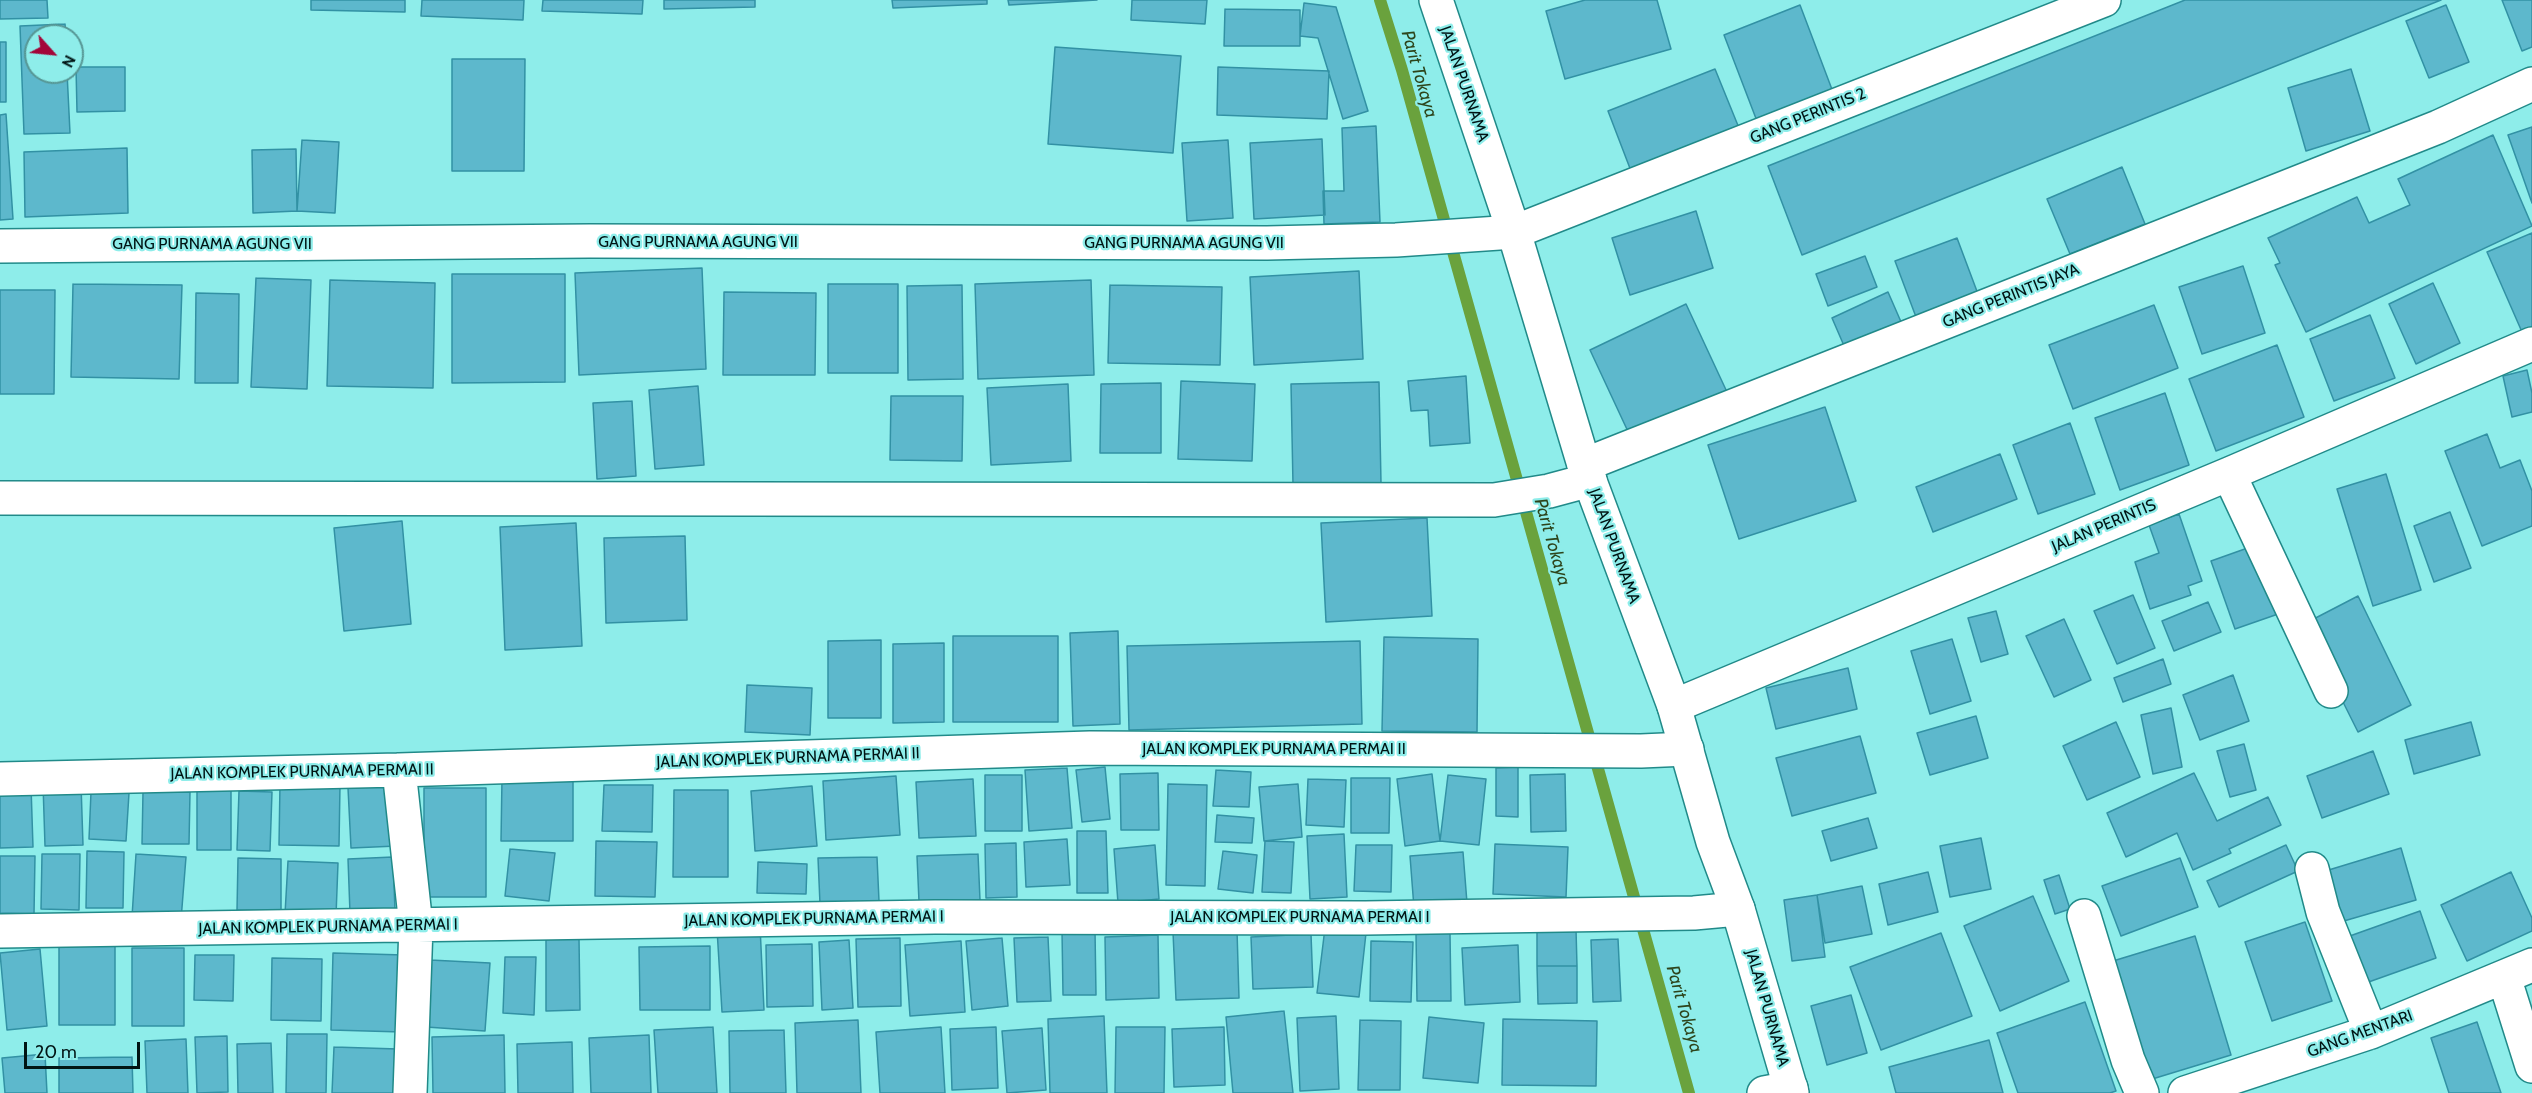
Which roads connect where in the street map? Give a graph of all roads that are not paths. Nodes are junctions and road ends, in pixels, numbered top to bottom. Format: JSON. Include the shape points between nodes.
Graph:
{"nodes":[{"id":1,"x":1436,"y":0,"type":"edge"},
{"id":2,"x":2103,"y":0,"type":"edge"},
{"id":3,"x":2532,"y":84,"type":"edge"},
{"id":4,"x":1514,"y":232,"type":"junction"},
{"id":5,"x":1476,"y":236,"type":"joint"},
{"id":6,"x":0,"y":246,"type":"edge"},
{"id":7,"x":2532,"y":344,"type":"edge"},
{"id":8,"x":1587,"y":473,"type":"junction"},
{"id":9,"x":2229,"y":474,"type":"junction"},
{"id":10,"x":0,"y":498,"type":"edge"},
{"id":11,"x":2331,"y":691,"type":"dead end"},
{"id":12,"x":1674,"y":706,"type":"junction"},
{"id":13,"x":1687,"y":749,"type":"junction"},
{"id":14,"x":399,"y":770,"type":"junction"},
{"id":15,"x":0,"y":779,"type":"edge"},
{"id":16,"x":2312,"y":869,"type":"dead end"},
{"id":17,"x":1738,"y":909,"type":"junction"},
{"id":18,"x":2084,"y":916,"type":"dead end"},
{"id":19,"x":416,"y":926,"type":"junction"},
{"id":20,"x":0,"y":932,"type":"edge"},
{"id":21,"x":2518,"y":971,"type":"edge"},
{"id":22,"x":2370,"y":1032,"type":"junction"},
{"id":23,"x":2532,"y":1066,"type":"edge"},
{"id":24,"x":1782,"y":1092,"type":"edge"},
{"id":25,"x":410,"y":1093,"type":"edge"},
{"id":26,"x":2142,"y":1093,"type":"edge"},
{"id":27,"x":2185,"y":1093,"type":"edge"}],
"edges":[{"from":1,"to":4,"type":"street","name":"JALAN PURNAMA"},
{"from":2,"to":4,"type":"street","name":"GANG PERINTIS 2"},
{"from":3,"to":8,"type":"street","name":"GANG PERINTIS JAYA","via":[[2438,127]]},
{"from":4,"to":5,"type":"street","name":"GANG PERINTIS 2"},
{"from":4,"to":8,"type":"street","name":"JALAN PURNAMA"},
{"from":5,"to":6,"type":"street","name":"GANG PURNAMA AGUNG VII","via":[[1267,243],[578,241]]},
{"from":7,"to":9,"type":"street","name":"JALAN PERINTIS"},
{"from":8,"to":10,"type":"street","name":"GANG PERINTIS JAYA","via":[[1549,490],[1494,500]]},
{"from":8,"to":12,"type":"street","name":"JALAN PURNAMA"},
{"from":9,"to":11,"type":"street"},
{"from":9,"to":12,"type":"street","name":"JALAN PERINTIS"},
{"from":12,"to":13,"type":"street","name":"JALAN PURNAMA"},
{"from":13,"to":14,"type":"street","name":"JALAN KOMPLEK PURNAMA PERMAI II","via":[[1090,748]]},
{"from":13,"to":17,"type":"street","name":"JALAN PURNAMA","via":[[1713,842]]},
{"from":14,"to":15,"type":"street","name":"JALAN KOMPLEK PURNAMA PERMAI II"},
{"from":14,"to":19,"type":"street"},
{"from":16,"to":22,"type":"street","via":[[2323,912]]},
{"from":17,"to":19,"type":"street","name":"JALAN KOMPLEK PURNAMA PERMAI I","via":[[1365,918],[935,917]]},
{"from":17,"to":24,"type":"street","name":"JALAN PURNAMA"},
{"from":18,"to":26,"type":"street","via":[[2128,1060]]},
{"from":19,"to":20,"type":"street","name":"JALAN KOMPLEK PURNAMA PERMAI I"},
{"from":19,"to":25,"type":"street"},
{"from":21,"to":22,"type":"street","name":"GANG MENTARI"},
{"from":21,"to":23,"type":"street"},
{"from":22,"to":27,"type":"street","name":"GANG MENTARI"}]}
